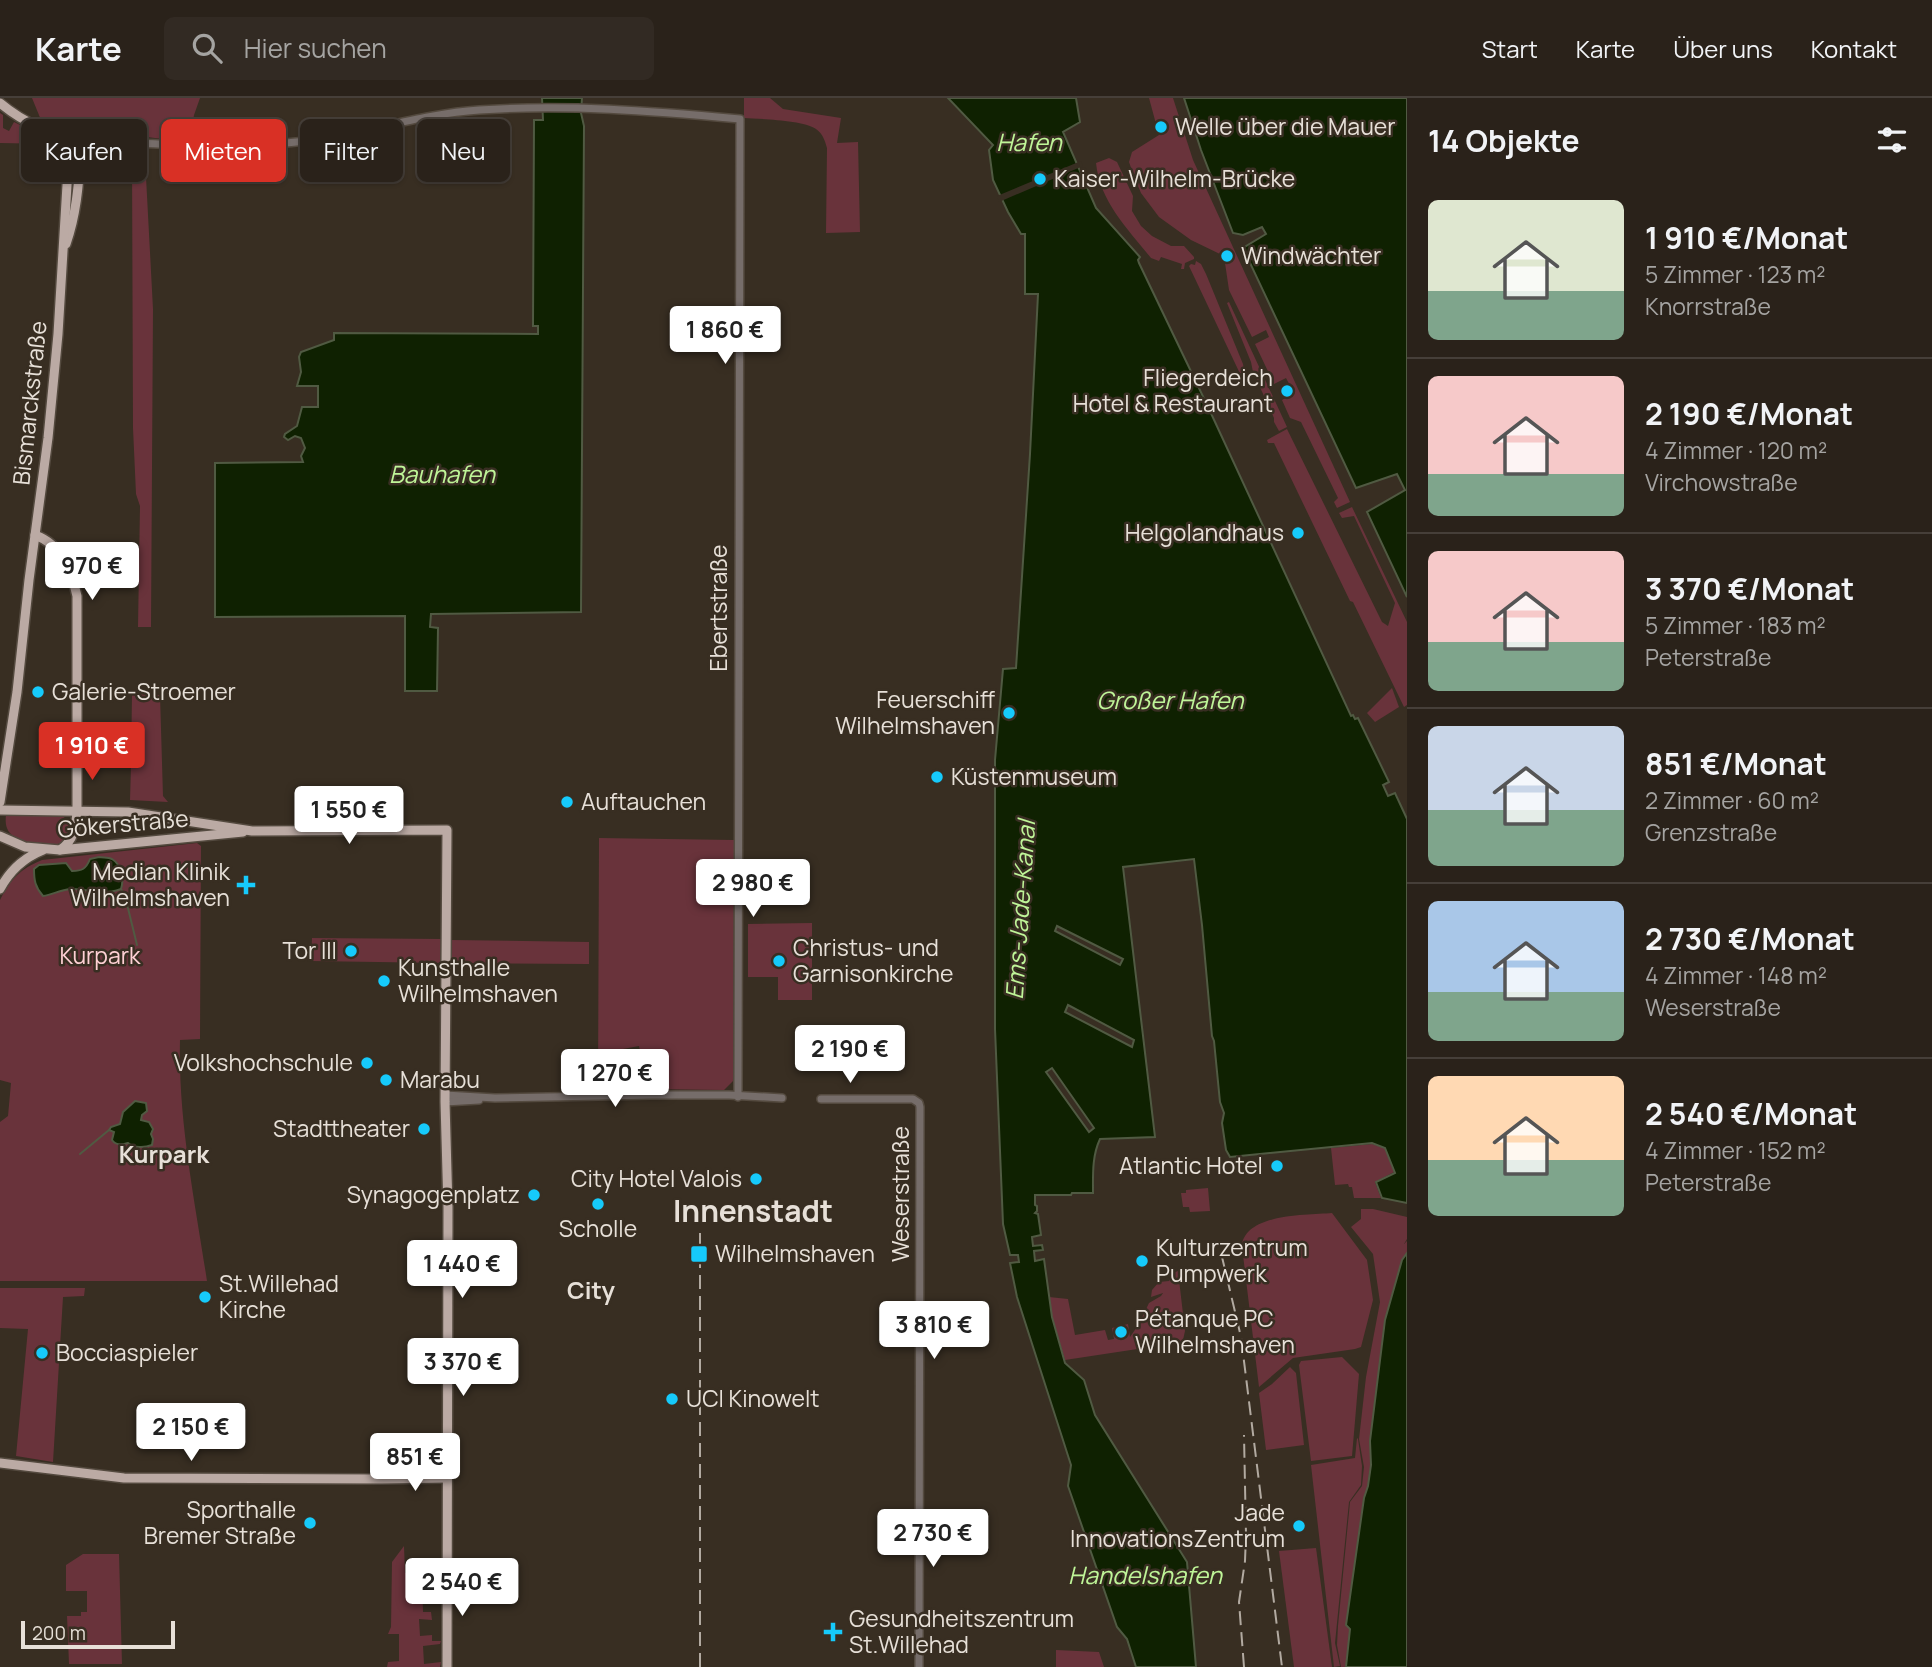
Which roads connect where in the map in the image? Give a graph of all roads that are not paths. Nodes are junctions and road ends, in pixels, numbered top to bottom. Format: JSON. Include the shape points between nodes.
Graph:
{"nodes":[{"id":1,"x":0,"y":103,"type":"edge"},
{"id":2,"x":21,"y":119,"type":"edge"},
{"id":3,"x":147,"y":144,"type":"edge"},
{"id":4,"x":70,"y":182,"type":"edge"},
{"id":5,"x":75,"y":182,"type":"edge"},
{"id":6,"x":62,"y":257,"type":"junction"},
{"id":7,"x":35,"y":535,"type":"junction"},
{"id":8,"x":1,"y":790,"type":"edge"},
{"id":9,"x":0,"y":802,"type":"edge"},
{"id":10,"x":0,"y":810,"type":"edge"},
{"id":11,"x":62,"y":811,"type":"junction"},
{"id":12,"x":77,"y":811,"type":"junction"},
{"id":13,"x":252,"y":831,"type":"junction"},
{"id":14,"x":74,"y":832,"type":"junction"},
{"id":15,"x":0,"y":836,"type":"edge"},
{"id":16,"x":45,"y":850,"type":"junction"},
{"id":17,"x":60,"y":850,"type":"junction"},
{"id":18,"x":0,"y":889,"type":"edge"},
{"id":19,"x":738,"y":1097,"type":"junction"},
{"id":20,"x":782,"y":1098,"type":"dead end"},
{"id":21,"x":445,"y":1099,"type":"junction"},
{"id":22,"x":821,"y":1099,"type":"dead end"},
{"id":23,"x":0,"y":1463,"type":"edge"},
{"id":24,"x":447,"y":1478,"type":"junction"},
{"id":25,"x":447,"y":1667,"type":"edge"},
{"id":26,"x":919,"y":1667,"type":"edge"}],
"edges":[{"from":1,"to":2,"type":"main road"},
{"from":3,"to":19,"type":"street","name":"Ebertstraße","via":[[279,143],[463,111],[599,108],[740,119]]},
{"from":4,"to":6,"type":"main road","name":"Bismarckstraße"},
{"from":5,"to":6,"type":"main road","name":"Bismarckstraße","via":[[75,219]]},
{"from":6,"to":7,"type":"main road","name":"Bismarckstraße","via":[[57,347]]},
{"from":7,"to":8,"type":"main road","name":"Bismarckstraße"},
{"from":7,"to":12,"type":"main road","via":[[52,546],[70,569],[77,596]]},
{"from":8,"to":9,"type":"main road","name":"Bismarckstraße"},
{"from":10,"to":11,"type":"main road","name":"Gökerstraße"},
{"from":11,"to":12,"type":"main road","name":"Gökerstraße"},
{"from":11,"to":14,"type":"main road"},
{"from":12,"to":13,"type":"main road","name":"Gökerstraße","via":[[128,812]]},
{"from":12,"to":14,"type":"main road"},
{"from":13,"to":17,"type":"main road","name":"Gökerstraße"},
{"from":13,"to":21,"type":"main road","name":"Gökerstraße","via":[[447,830]]},
{"from":14,"to":17,"type":"main road"},
{"from":15,"to":16,"type":"main road","name":"Gökerstraße","via":[[23,847]]},
{"from":16,"to":17,"type":"main road","name":"Gökerstraße"},
{"from":16,"to":18,"type":"main road","via":[[17,865]]},
{"from":19,"to":20,"type":"street"},
{"from":19,"to":21,"type":"street"},
{"from":21,"to":24,"type":"main road"},
{"from":22,"to":26,"type":"street","name":"Weserstraße","via":[[916,1100],[921,1112]]},
{"from":23,"to":24,"type":"main road","via":[[124,1478]]},
{"from":24,"to":25,"type":"main road"}]}
